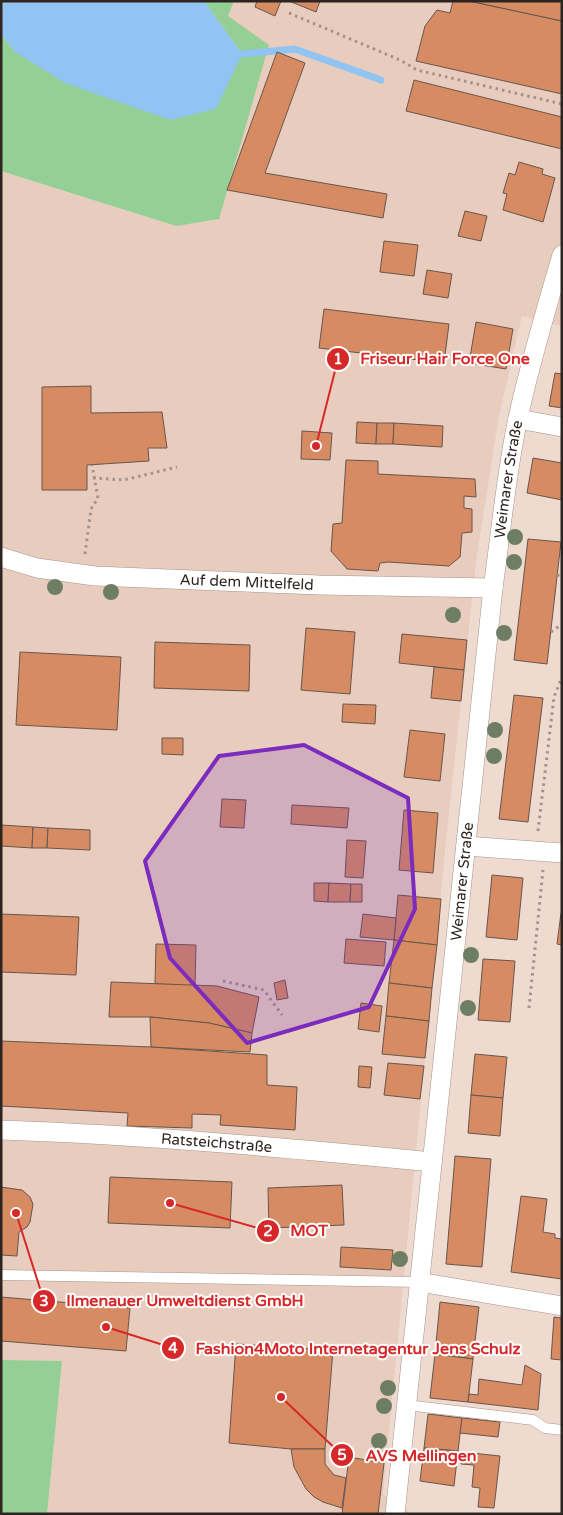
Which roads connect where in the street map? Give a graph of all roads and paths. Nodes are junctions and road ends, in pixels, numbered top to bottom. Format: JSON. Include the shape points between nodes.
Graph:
{"nodes":[{"id":1,"x":289,"y":13,"type":"dead end"},
{"id":2,"x":562,"y":104,"type":"edge"},
{"id":3,"x":562,"y":255,"type":"edge"},
{"id":4,"x":518,"y":419,"type":"junction"},
{"id":5,"x":562,"y":427,"type":"edge"},
{"id":6,"x":92,"y":465,"type":"dead end"},
{"id":7,"x":177,"y":467,"type":"dead end"},
{"id":8,"x":93,"y":478,"type":"junction"},
{"id":9,"x":1,"y":557,"type":"edge"},
{"id":10,"x":83,"y":575,"type":"junction"},
{"id":11,"x":557,"y":575,"type":"dead end"},
{"id":12,"x":562,"y":576,"type":"edge"},
{"id":13,"x":493,"y":588,"type":"junction"},
{"id":14,"x":562,"y":624,"type":"edge"},
{"id":15,"x":551,"y":632,"type":"dead end"},
{"id":16,"x":562,"y":677,"type":"edge"},
{"id":17,"x":538,"y":826,"type":"dead end"},
{"id":18,"x":466,"y":846,"type":"junction"},
{"id":19,"x":553,"y":853,"type":"edge"},
{"id":20,"x":224,"y":981,"type":"dead end"},
{"id":21,"x":530,"y":1008,"type":"dead end"},
{"id":22,"x":282,"y":1015,"type":"dead end"},
{"id":23,"x":1,"y":1130,"type":"edge"},
{"id":24,"x":432,"y":1162,"type":"junction"},
{"id":25,"x":1,"y":1275,"type":"edge"},
{"id":26,"x":419,"y":1282,"type":"junction"},
{"id":27,"x":562,"y":1306,"type":"edge"},
{"id":28,"x":406,"y":1405,"type":"junction"},
{"id":29,"x":562,"y":1430,"type":"edge"},
{"id":30,"x":395,"y":1514,"type":"edge"}],
"edges":[{"from":1,"to":2,"type":"path","via":[[417,70]]},
{"from":3,"to":4,"type":"street","name":"Weimarer Straße"},
{"from":4,"to":5,"type":"street"},
{"from":4,"to":13,"type":"street","name":"Weimarer Straße"},
{"from":6,"to":8,"type":"path"},
{"from":7,"to":8,"type":"path","via":[[124,480]]},
{"from":8,"to":10,"type":"path","via":[[98,498],[91,509]]},
{"from":9,"to":10,"type":"street","name":"Auf dem Mittelfeld","via":[[37,568]]},
{"from":10,"to":13,"type":"street","name":"Auf dem Mittelfeld"},
{"from":11,"to":12,"type":"path"},
{"from":13,"to":18,"type":"street","name":"Weimarer Straße"},
{"from":14,"to":15,"type":"path"},
{"from":16,"to":17,"type":"path","via":[[554,697]]},
{"from":18,"to":19,"type":"street"},
{"from":18,"to":24,"type":"street","name":"Weimarer Straße"},
{"from":19,"to":21,"type":"path"},
{"from":20,"to":22,"type":"path","via":[[264,990]]},
{"from":23,"to":24,"type":"street","name":"Ratsteichstraße","via":[[106,1135]]},
{"from":24,"to":26,"type":"street","name":"Weimarer Straße"},
{"from":25,"to":26,"type":"lane"},
{"from":26,"to":27,"type":"street"},
{"from":26,"to":28,"type":"street","name":"Weimarer Straße"},
{"from":28,"to":29,"type":"lane","via":[[533,1420],[546,1428]]},
{"from":28,"to":30,"type":"street","name":"Weimarer Straße"}]}
